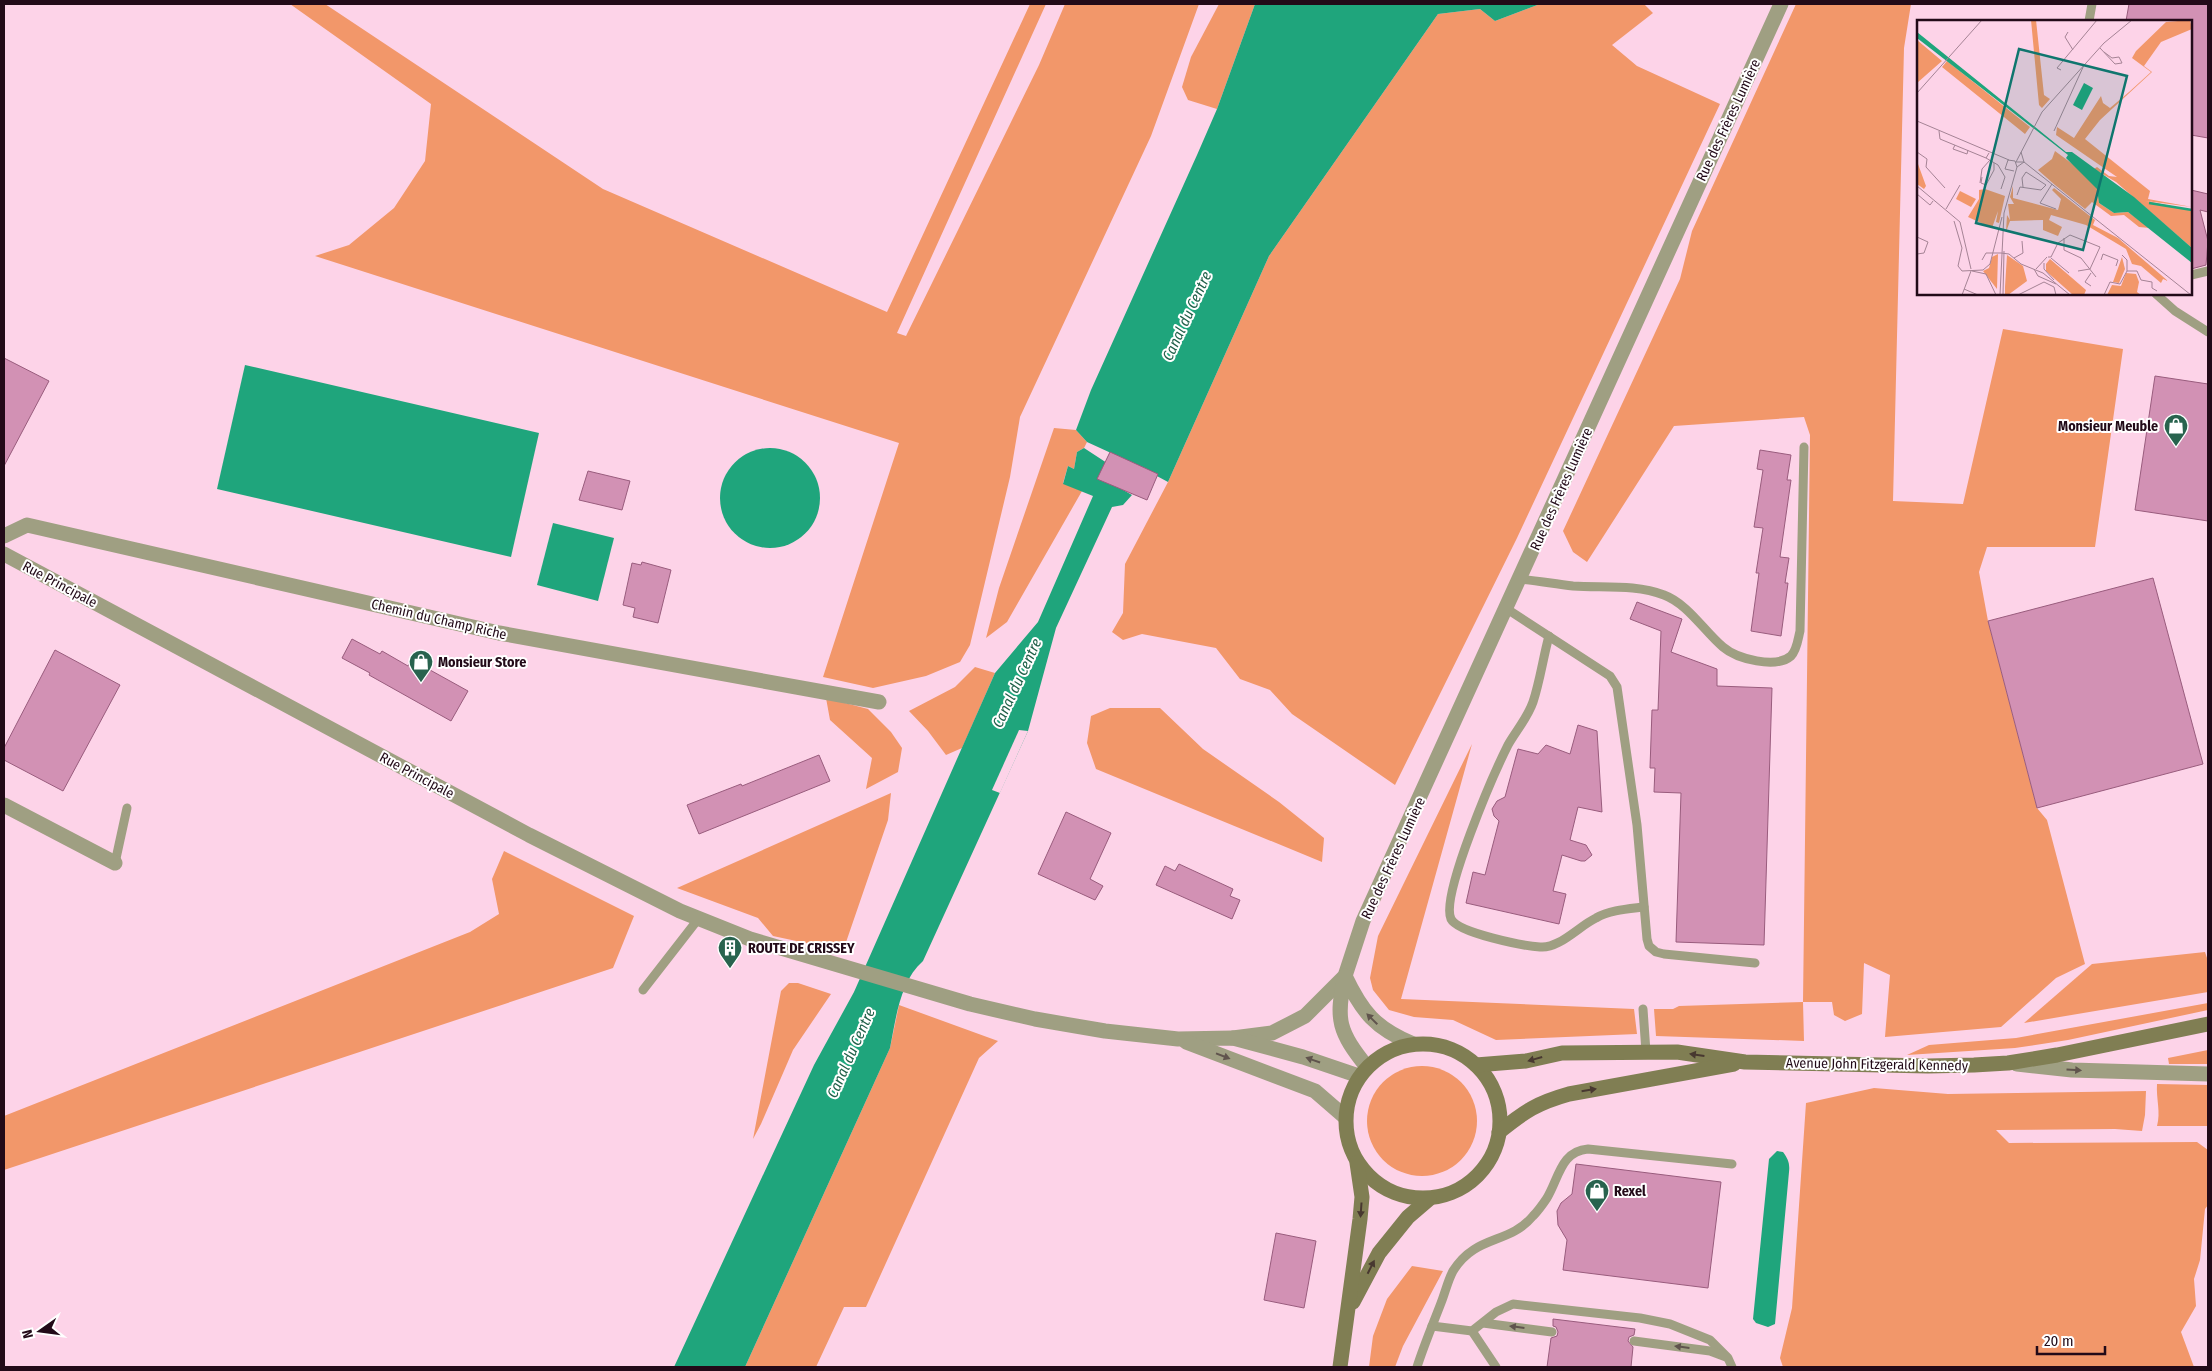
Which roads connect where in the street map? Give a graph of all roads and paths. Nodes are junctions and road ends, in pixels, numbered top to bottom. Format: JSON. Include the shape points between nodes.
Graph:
{"nodes":[{"id":1,"x":1781,"y":4,"type":"edge"},
{"id":2,"x":2092,"y":4,"type":"edge"},
{"id":3,"x":2089,"y":20,"type":"edge"},
{"id":4,"x":2208,"y":271,"type":"edge"},
{"id":5,"x":2192,"y":275,"type":"edge"},
{"id":6,"x":2157,"y":295,"type":"edge"},
{"id":7,"x":2208,"y":332,"type":"edge"},
{"id":8,"x":1804,"y":446,"type":"dead end"},
{"id":9,"x":4,"y":536,"type":"edge"},
{"id":10,"x":4,"y":554,"type":"edge"},
{"id":11,"x":1520,"y":579,"type":"junction"},
{"id":12,"x":1507,"y":610,"type":"junction"},
{"id":13,"x":1549,"y":636,"type":"junction"},
{"id":14,"x":879,"y":702,"type":"dead end"},
{"id":15,"x":4,"y":805,"type":"edge"},
{"id":16,"x":127,"y":808,"type":"dead end"},
{"id":17,"x":114,"y":863,"type":"joint"},
{"id":18,"x":1644,"y":907,"type":"junction"},
{"id":19,"x":699,"y":918,"type":"junction"},
{"id":20,"x":1755,"y":963,"type":"dead end"},
{"id":21,"x":1345,"y":976,"type":"junction"},
{"id":22,"x":643,"y":990,"type":"dead end"},
{"id":23,"x":1643,"y":1009,"type":"dead end"},
{"id":24,"x":2208,"y":1024,"type":"edge"},
{"id":25,"x":1178,"y":1038,"type":"junction"},
{"id":26,"x":1233,"y":1038,"type":"junction"},
{"id":27,"x":1413,"y":1044,"type":"junction"},
{"id":28,"x":1646,"y":1052,"type":"junction"},
{"id":29,"x":1745,"y":1062,"type":"junction"},
{"id":30,"x":2008,"y":1063,"type":"junction"},
{"id":31,"x":1476,"y":1065,"type":"junction"},
{"id":32,"x":1363,"y":1072,"type":"junction"},
{"id":33,"x":2208,"y":1074,"type":"edge"},
{"id":34,"x":1345,"y":1117,"type":"junction"},
{"id":35,"x":1500,"y":1132,"type":"junction"},
{"id":36,"x":1356,"y":1162,"type":"junction"},
{"id":37,"x":1732,"y":1164,"type":"dead end"},
{"id":38,"x":1429,"y":1199,"type":"junction"},
{"id":39,"x":1349,"y":1310,"type":"junction"},
{"id":40,"x":1483,"y":1323,"type":"junction"},
{"id":41,"x":1432,"y":1326,"type":"junction"},
{"id":42,"x":1472,"y":1331,"type":"junction"},
{"id":43,"x":1552,"y":1332,"type":"dead end"},
{"id":44,"x":1634,"y":1341,"type":"dead end"},
{"id":45,"x":1730,"y":1363,"type":"edge"},
{"id":46,"x":1340,"y":1367,"type":"edge"},
{"id":47,"x":1417,"y":1367,"type":"edge"},
{"id":48,"x":1496,"y":1367,"type":"edge"}],
"edges":[{"from":1,"to":11,"type":"street","name":"Rue des Frères Lumière"},
{"from":2,"to":3,"type":"lane"},
{"from":4,"to":5,"type":"lane"},
{"from":6,"to":7,"type":"lane"},
{"from":8,"to":11,"type":"lane","via":[[1800,631],[1791,655],[1780,661],[1768,663],[1724,648],[1665,595],[1627,588]]},
{"from":9,"to":14,"type":"street","name":"Chemin du Champ Riche","via":[[27,524],[499,633]]},
{"from":10,"to":19,"type":"street","name":"Rue Principale","via":[[529,835]]},
{"from":11,"to":12,"type":"street","name":"Rue des Frères Lumière"},
{"from":12,"to":13,"type":"lane"},
{"from":12,"to":21,"type":"street","name":"Rue des Frères Lumière","via":[[1364,921]]},
{"from":13,"to":18,"type":"lane","via":[[1610,676],[1618,687],[1637,825]]},
{"from":13,"to":18,"type":"lane","via":[[1533,704],[1508,745],[1478,812],[1450,906],[1452,920],[1457,926],[1482,935],[1540,947],[1554,944],[1598,916]]},
{"from":15,"to":17,"type":"street"},
{"from":16,"to":17,"type":"lane"},
{"from":18,"to":20,"type":"lane","via":[[1647,939],[1656,952]]},
{"from":19,"to":22,"type":"lane"},
{"from":19,"to":25,"type":"street","name":"Rue Principale","via":[[750,939],[970,1004],[1036,1019]]},
{"from":21,"to":26,"type":"street","name":"Rue des Frères Lumière","via":[[1304,1016],[1272,1033]]},
{"from":27,"to":21,"type":"street","one_way":true,"via":[[1392,1036],[1368,1016]]},
{"from":21,"to":32,"type":"street","name":"Rue des Frères Lumière","via":[[1338,1003],[1340,1019]]},
{"from":23,"to":28,"type":"lane"},
{"from":24,"to":30,"type":"main road","name":"Avenue John Fitzgerald Kennedy"},
{"from":25,"to":26,"type":"street"},
{"from":25,"to":34,"type":"street","one_way":true,"via":[[1315,1091]]},
{"from":32,"to":26,"type":"street","one_way":true},
{"from":27,"to":31,"type":"main road","via":[[1447,1047]]},
{"from":27,"to":32,"type":"main road","via":[[1388,1052]]},
{"from":29,"to":28,"type":"main road","name":"Avenue John Fitzgerald Kennedy","one_way":true,"via":[[1676,1052]]},
{"from":28,"to":31,"type":"main road","name":"Avenue John Fitzgerald Kennedy","one_way":true,"via":[[1562,1053],[1526,1061]]},
{"from":29,"to":30,"type":"main road","name":"Avenue John Fitzgerald Kennedy","via":[[1928,1066]]},
{"from":35,"to":29,"type":"main road","name":"Avenue John Fitzgerald Kennedy","one_way":true,"via":[[1543,1101]]},
{"from":30,"to":33,"type":"street","name":"Avenue John Fitzgerald Kennedy","one_way":true,"via":[[2072,1070]]},
{"from":31,"to":35,"type":"main road","via":[[1496,1096]]},
{"from":32,"to":34,"type":"main road","via":[[1347,1102]]},
{"from":34,"to":36,"type":"main road","via":[[1348,1140]]},
{"from":35,"to":38,"type":"main road","via":[[1496,1148],[1479,1175],[1464,1187]]},
{"from":36,"to":38,"type":"main road","via":[[1370,1178],[1388,1190],[1408,1197]]},
{"from":36,"to":39,"type":"main road","one_way":true,"via":[[1362,1197]]},
{"from":37,"to":41,"type":"lane","via":[[1578,1150],[1564,1162],[1547,1198],[1521,1228],[1486,1241],[1466,1254],[1453,1272]]},
{"from":39,"to":38,"type":"main road","one_way":true,"via":[[1379,1253],[1408,1217]]},
{"from":39,"to":46,"type":"main road"},
{"from":40,"to":42,"type":"lane"},
{"from":43,"to":40,"type":"lane","one_way":true},
{"from":40,"to":45,"type":"lane","via":[[1513,1304],[1640,1318],[1710,1340]]},
{"from":41,"to":42,"type":"lane"},
{"from":41,"to":47,"type":"lane"},
{"from":42,"to":48,"type":"lane"},
{"from":45,"to":44,"type":"lane","one_way":true,"via":[[1710,1351]]}]}
